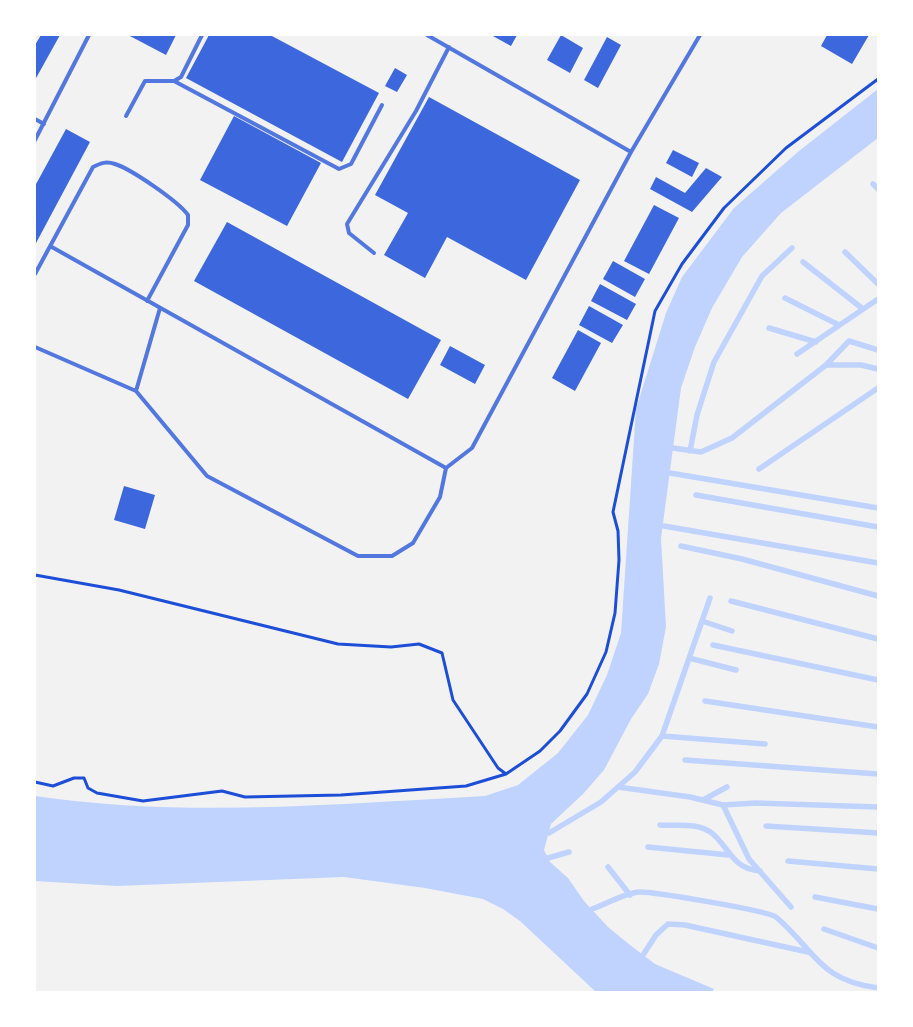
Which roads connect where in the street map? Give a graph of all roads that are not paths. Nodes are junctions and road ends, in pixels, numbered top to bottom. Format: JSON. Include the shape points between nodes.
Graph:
{"nodes":[{"id":1,"x":89,"y":35,"type":"edge"},
{"id":2,"x":202,"y":35,"type":"edge"},
{"id":3,"x":426,"y":35,"type":"edge"},
{"id":4,"x":700,"y":35,"type":"edge"},
{"id":5,"x":449,"y":47,"type":"junction"},
{"id":6,"x":174,"y":81,"type":"junction"},
{"id":7,"x":382,"y":105,"type":"dead end"},
{"id":8,"x":126,"y":116,"type":"dead end"},
{"id":9,"x":35,"y":119,"type":"edge"},
{"id":10,"x":44,"y":124,"type":"junction"},
{"id":11,"x":35,"y":140,"type":"edge"},
{"id":12,"x":631,"y":152,"type":"junction"},
{"id":13,"x":50,"y":246,"type":"junction"},
{"id":14,"x":374,"y":253,"type":"dead end"},
{"id":15,"x":35,"y":274,"type":"edge"},
{"id":16,"x":147,"y":301,"type":"junction"},
{"id":17,"x":160,"y":308,"type":"junction"},
{"id":18,"x":35,"y":347,"type":"edge"},
{"id":19,"x":136,"y":391,"type":"junction"},
{"id":20,"x":446,"y":468,"type":"junction"}],
"edges":[{"from":1,"to":10,"type":"lane"},
{"from":2,"to":6,"type":"lane","via":[[181,77]]},
{"from":3,"to":5,"type":"lane"},
{"from":4,"to":12,"type":"lane"},
{"from":5,"to":12,"type":"lane"},
{"from":5,"to":14,"type":"lane","via":[[416,112],[347,224],[349,233]]},
{"from":6,"to":7,"type":"lane","via":[[340,169],[351,164]]},
{"from":6,"to":8,"type":"lane","via":[[145,81]]},
{"from":9,"to":10,"type":"lane"},
{"from":10,"to":11,"type":"lane"},
{"from":12,"to":20,"type":"lane","via":[[472,448]]},
{"from":13,"to":15,"type":"lane"},
{"from":13,"to":16,"type":"lane"},
{"from":13,"to":16,"type":"lane","via":[[93,167],[103,162],[116,164],[174,199],[188,215],[188,225]]},
{"from":16,"to":17,"type":"lane"},
{"from":17,"to":19,"type":"lane"},
{"from":17,"to":20,"type":"lane"},
{"from":18,"to":19,"type":"lane"},
{"from":19,"to":20,"type":"lane","via":[[207,476],[358,556],[392,556],[413,543],[440,497]]}]}
